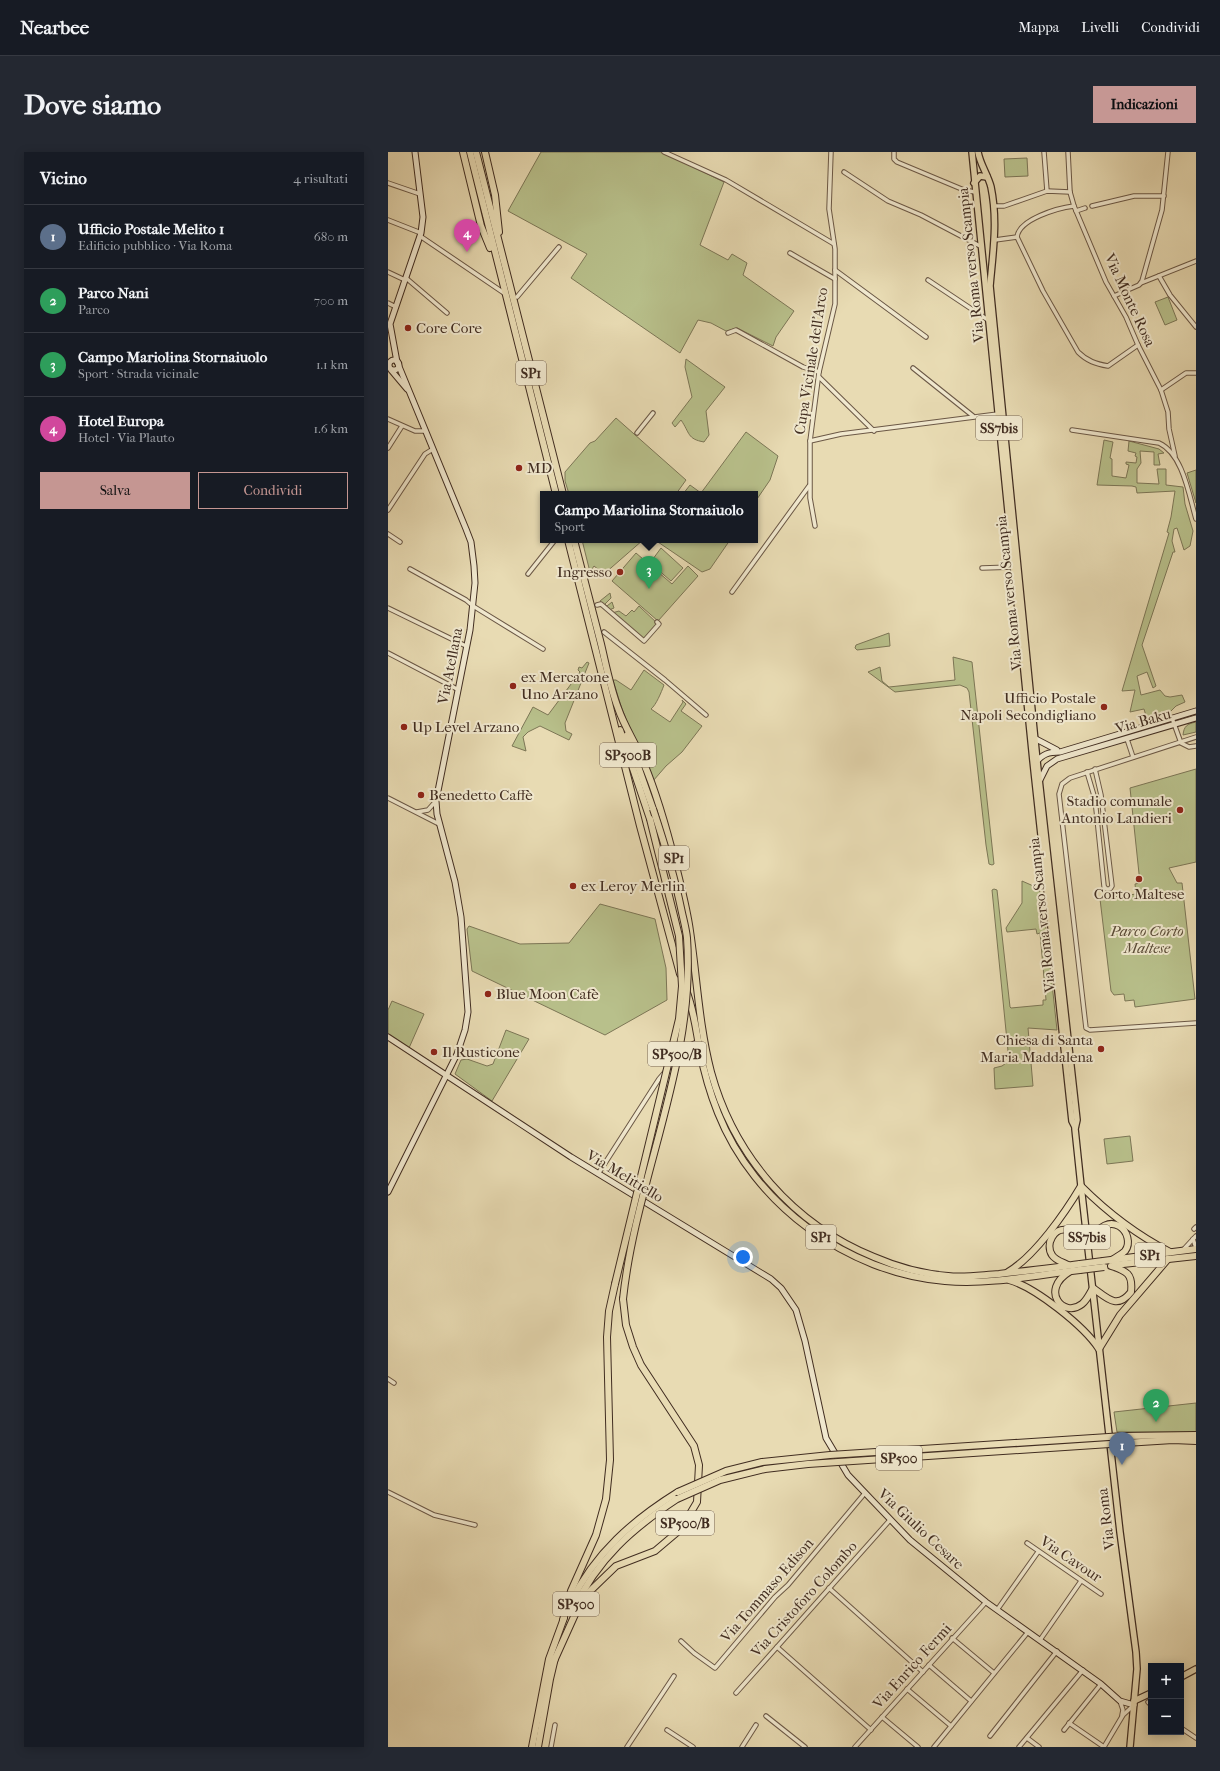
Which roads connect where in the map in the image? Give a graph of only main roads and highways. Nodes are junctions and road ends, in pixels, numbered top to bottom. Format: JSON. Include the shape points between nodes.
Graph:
{"nodes":[{"id":1,"x":415,"y":152,"type":"edge"},
{"id":2,"x":463,"y":152,"type":"edge"},
{"id":3,"x":470,"y":152,"type":"edge"},
{"id":4,"x":476,"y":152,"type":"edge"},
{"id":5,"x":485,"y":152,"type":"edge"},
{"id":6,"x":972,"y":152,"type":"edge"},
{"id":7,"x":978,"y":152,"type":"edge"},
{"id":8,"x":987,"y":177,"type":"junction"},
{"id":9,"x":974,"y":183,"type":"junction"},
{"id":10,"x":980,"y":246,"type":"junction"},
{"id":11,"x":500,"y":252,"type":"junction"},
{"id":12,"x":994,"y":254,"type":"junction"},
{"id":13,"x":498,"y":267,"type":"junction"},
{"id":14,"x":390,"y":324,"type":"junction"},
{"id":15,"x":388,"y":332,"type":"edge"},
{"id":16,"x":398,"y":363,"type":"junction"},
{"id":17,"x":389,"y":367,"type":"edge"},
{"id":18,"x":411,"y":395,"type":"junction"},
{"id":19,"x":555,"y":491,"type":"edge"},
{"id":20,"x":561,"y":491,"type":"edge"},
{"id":21,"x":569,"y":543,"type":"edge"},
{"id":22,"x":575,"y":543,"type":"edge"},
{"id":23,"x":1016,"y":566,"type":"junction"},
{"id":24,"x":607,"y":692,"type":"junction"},
{"id":25,"x":618,"y":710,"type":"junction"},
{"id":26,"x":1196,"y":711,"type":"edge"},
{"id":27,"x":1196,"y":718,"type":"edge"},
{"id":28,"x":1036,"y":739,"type":"junction"},
{"id":29,"x":1060,"y":752,"type":"junction"},
{"id":30,"x":1034,"y":761,"type":"junction"},
{"id":31,"x":1051,"y":763,"type":"junction"},
{"id":32,"x":1040,"y":780,"type":"junction"},
{"id":33,"x":653,"y":809,"type":"joint"},
{"id":34,"x":650,"y":819,"type":"joint"},
{"id":35,"x":388,"y":1037,"type":"edge"},
{"id":36,"x":447,"y":1075,"type":"junction"},
{"id":37,"x":1075,"y":1129,"type":"junction"},
{"id":38,"x":1081,"y":1186,"type":"junction"},
{"id":39,"x":388,"y":1192,"type":"edge"},
{"id":40,"x":1088,"y":1244,"type":"junction"},
{"id":41,"x":1196,"y":1248,"type":"edge"},
{"id":42,"x":1169,"y":1256,"type":"junction"},
{"id":43,"x":1196,"y":1256,"type":"edge"},
{"id":44,"x":1108,"y":1263,"type":"junction"},
{"id":45,"x":1070,"y":1268,"type":"junction"},
{"id":46,"x":1006,"y":1276,"type":"junction"},
{"id":47,"x":1093,"y":1288,"type":"junction"},
{"id":48,"x":788,"y":1298,"type":"joint"},
{"id":49,"x":1099,"y":1349,"type":"junction"},
{"id":50,"x":1196,"y":1434,"type":"edge"},
{"id":51,"x":1125,"y":1440,"type":"junction"},
{"id":52,"x":1196,"y":1441,"type":"edge"},
{"id":53,"x":562,"y":1620,"type":"junction"},
{"id":54,"x":554,"y":1661,"type":"junction"},
{"id":55,"x":1196,"y":1669,"type":"edge"},
{"id":56,"x":1184,"y":1675,"type":"edge"},
{"id":57,"x":1148,"y":1695,"type":"edge"},
{"id":58,"x":1134,"y":1703,"type":"junction"},
{"id":59,"x":532,"y":1747,"type":"edge"},
{"id":60,"x":538,"y":1747,"type":"edge"},
{"id":61,"x":1130,"y":1747,"type":"edge"}],
"edges":[{"from":1,"to":14,"type":"main road","name":"Via Atellana","via":[[423,217],[420,234]]},
{"from":2,"to":13,"type":"highway","via":[[481,226]]},
{"from":3,"to":13,"type":"highway","number":"SP1"},
{"from":4,"to":11,"type":"highway"},
{"from":5,"to":11,"type":"highway","via":[[495,195]]},
{"from":6,"to":9,"type":"main road","name":"Via Roma verso Scampia"},
{"from":7,"to":8,"type":"main road","name":"Via Roma verso Scampia"},
{"from":8,"to":9,"type":"main road","via":[[980,176]]},
{"from":8,"to":12,"type":"main road","name":"Via Roma verso Scampia","via":[[991,186],[993,206]]},
{"from":9,"to":10,"type":"main road","name":"Via Roma verso Scampia"},
{"from":10,"to":12,"type":"main road","via":[[988,254]]},
{"from":10,"to":23,"type":"main road","name":"Via Roma verso Scampia","number":"SS7bis"},
{"from":11,"to":20,"type":"highway","number":"SP1"},
{"from":12,"to":23,"type":"main road","name":"Via Roma verso Scampia","number":"SS7bis","via":[[990,286]]},
{"from":13,"to":19,"type":"highway","number":"SP1"},
{"from":14,"to":15,"type":"main road"},
{"from":14,"to":16,"type":"main road","name":"Via Atellana"},
{"from":16,"to":17,"type":"main road","via":[[392,361]]},
{"from":16,"to":17,"type":"main road","via":[[396,370]]},
{"from":16,"to":18,"type":"main road","name":"Via Atellana"},
{"from":17,"to":18,"type":"main road"},
{"from":18,"to":36,"type":"main road","name":"Via Atellana","via":[[471,542],[475,583],[466,646],[436,801],[461,917],[468,1012],[461,1044]]},
{"from":21,"to":24,"type":"highway","number":"SP1"},
{"from":22,"to":25,"type":"highway","number":"SP1"},
{"from":23,"to":28,"type":"main road","name":"Via Roma verso Scampia","number":"SS7bis"},
{"from":23,"to":30,"type":"main road","name":"Via Roma verso Scampia","number":"SS7bis"},
{"from":24,"to":34,"type":"highway","number":"SP500B"},
{"from":24,"to":46,"type":"highway","number":"SP1","via":[[676,961],[694,1012],[714,1102],[732,1142],[760,1183],[774,1200],[808,1228],[843,1250],[880,1266],[945,1281]]},
{"from":25,"to":33,"type":"highway","number":"SP500B"},
{"from":25,"to":46,"type":"highway","number":"SP1","via":[[642,757],[670,845],[684,898],[700,1014],[712,1073],[720,1101],[742,1145],[782,1198],[808,1220],[861,1252],[915,1271],[948,1276]]},
{"from":26,"to":29,"type":"main road","name":"Via Baku"},
{"from":27,"to":31,"type":"main road","name":"Via Baku","via":[[1063,757]]},
{"from":28,"to":29,"type":"main road"},
{"from":28,"to":30,"type":"main road","name":"Via Roma verso Scampia","number":"SS7bis"},
{"from":29,"to":30,"type":"main road","name":"Via Baku","via":[[1044,754]]},
{"from":30,"to":31,"type":"main road"},
{"from":30,"to":32,"type":"main road","name":"Via Roma verso Scampia"},
{"from":30,"to":37,"type":"main road","name":"Via Roma verso Scampia","via":[[1072,1121]]},
{"from":31,"to":32,"type":"main road","via":[[1044,770]]},
{"from":32,"to":37,"type":"main road","name":"Via Roma verso Scampia","via":[[1077,1120]]},
{"from":33,"to":54,"type":"highway","number":"SP500/B","bridge":true,"via":[[674,876],[686,936],[686,1014],[666,1107],[635,1226],[623,1299],[626,1325],[641,1366],[694,1446],[699,1464],[697,1502],[681,1528],[655,1551],[616,1566],[587,1594]]},
{"from":34,"to":53,"type":"highway","number":"SP500/B","bridge":true,"via":[[679,936],[682,986],[679,1019],[609,1311],[607,1337],[610,1460],[606,1499],[596,1535],[571,1591]]},
{"from":35,"to":36,"type":"main road","name":"Via Melitiello"},
{"from":36,"to":39,"type":"main road","name":"Via Atellana"},
{"from":36,"to":48,"type":"main road","name":"Via Melitiello","via":[[598,1174],[771,1279]]},
{"from":37,"to":38,"type":"main road","name":"Via Roma verso Scampia","number":"SS7bis"},
{"from":38,"to":40,"type":"main road","name":"Via Roma verso Scampia","number":"SS7bis"},
{"from":38,"to":42,"type":"highway"},
{"from":38,"to":46,"type":"highway","via":[[1064,1214],[1023,1262]]},
{"from":40,"to":44,"type":"highway","via":[[1093,1233],[1099,1228],[1111,1223],[1119,1226],[1126,1235],[1127,1247]]},
{"from":40,"to":45,"type":"highway","via":[[1068,1230],[1063,1229],[1054,1234],[1049,1244],[1052,1255]]},
{"from":40,"to":47,"type":"main road","name":"Via Roma verso Scampia","number":"SS7bis"},
{"from":41,"to":42,"type":"highway","number":"SP1"},
{"from":42,"to":43,"type":"highway","number":"SP1"},
{"from":42,"to":44,"type":"highway","number":"SP1"},
{"from":42,"to":49,"type":"highway","via":[[1120,1314]]},
{"from":44,"to":45,"type":"highway","number":"SP1","bridge":true},
{"from":44,"to":47,"type":"highway","via":[[1128,1274],[1132,1280],[1131,1292],[1124,1300],[1118,1302],[1111,1301]]},
{"from":45,"to":46,"type":"highway","number":"SP1"},
{"from":45,"to":47,"type":"highway","via":[[1055,1286],[1055,1297],[1062,1306],[1076,1307],[1083,1303]]},
{"from":46,"to":49,"type":"highway","via":[[1035,1292],[1081,1327]]},
{"from":47,"to":49,"type":"main road","name":"Via Roma"},
{"from":48,"to":58,"type":"main road","name":"Via Giulio Cesare","via":[[796,1310],[806,1341],[826,1438],[844,1469],[865,1494],[922,1550],[986,1602],[1102,1684],[1120,1701]]},
{"from":49,"to":58,"type":"main road","name":"Via Roma","via":[[1136,1652]]},
{"from":50,"to":51,"type":"highway","number":"SP500"},
{"from":51,"to":52,"type":"highway","number":"SP500"},
{"from":51,"to":53,"type":"highway","number":"SP500","bridge":true,"via":[[830,1455],[762,1462],[726,1471],[678,1492],[649,1510],[623,1531],[575,1593]]},
{"from":51,"to":54,"type":"highway","number":"SP500","bridge":true,"via":[[808,1464],[765,1469],[720,1480],[677,1499],[628,1534],[607,1557],[580,1596]]},
{"from":53,"to":59,"type":"highway","number":"SP500","via":[[549,1659]]},
{"from":54,"to":60,"type":"highway","number":"SP500"},
{"from":55,"to":56,"type":"main road"},
{"from":57,"to":58,"type":"main road"},
{"from":58,"to":61,"type":"main road","name":"Via Roma","via":[[1130,1712]]}]}
